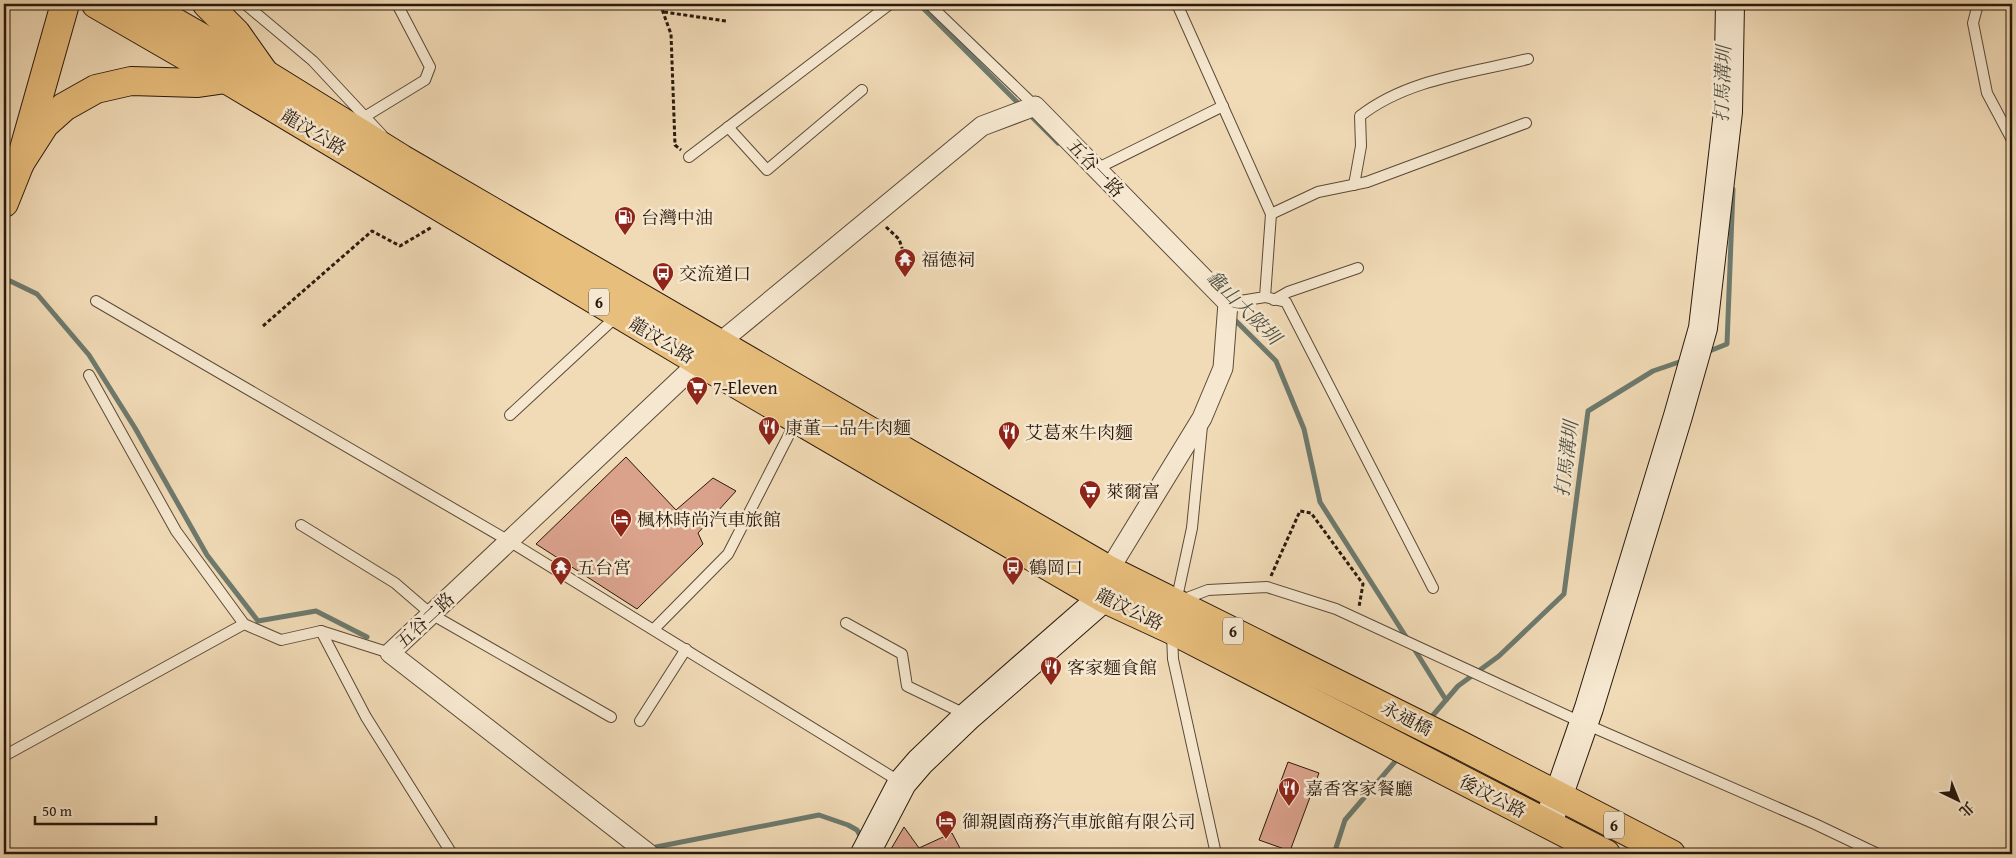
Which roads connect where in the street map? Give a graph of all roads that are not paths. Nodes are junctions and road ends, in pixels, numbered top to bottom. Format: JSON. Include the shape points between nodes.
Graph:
{"nodes":[{"id":1,"x":65,"y":4,"type":"edge"},
{"id":2,"x":96,"y":4,"type":"edge"},
{"id":3,"x":143,"y":4,"type":"edge"},
{"id":4,"x":207,"y":4,"type":"edge"},
{"id":5,"x":245,"y":4,"type":"edge"},
{"id":6,"x":397,"y":4,"type":"edge"},
{"id":7,"x":890,"y":4,"type":"edge"},
{"id":8,"x":929,"y":4,"type":"edge"},
{"id":9,"x":1177,"y":4,"type":"edge"},
{"id":10,"x":1730,"y":4,"type":"edge"},
{"id":11,"x":1978,"y":4,"type":"edge"},
{"id":12,"x":1528,"y":59,"type":"dead end"},
{"id":13,"x":265,"y":74,"type":"junction"},
{"id":14,"x":226,"y":79,"type":"junction"},
{"id":15,"x":862,"y":90,"type":"dead end"},
{"id":16,"x":1035,"y":106,"type":"junction"},
{"id":17,"x":1223,"y":106,"type":"junction"},
{"id":18,"x":366,"y":116,"type":"junction"},
{"id":19,"x":1526,"y":123,"type":"dead end"},
{"id":20,"x":728,"y":127,"type":"junction"},
{"id":21,"x":2012,"y":140,"type":"edge"},
{"id":22,"x":689,"y":157,"type":"road end"},
{"id":23,"x":402,"y":159,"type":"junction"},
{"id":24,"x":20,"y":163,"type":"junction"},
{"id":25,"x":1096,"y":169,"type":"junction"},
{"id":26,"x":1354,"y":185,"type":"junction"},
{"id":27,"x":4,"y":203,"type":"edge"},
{"id":28,"x":1271,"y":214,"type":"junction"},
{"id":29,"x":1358,"y":268,"type":"dead end"},
{"id":30,"x":1270,"y":298,"type":"junction"},
{"id":31,"x":96,"y":301,"type":"dead end"},
{"id":32,"x":1228,"y":303,"type":"junction"},
{"id":33,"x":619,"y":314,"type":"junction"},
{"id":34,"x":709,"y":353,"type":"junction"},
{"id":35,"x":90,"y":375,"type":"dead end"},
{"id":36,"x":510,"y":414,"type":"dead end"},
{"id":37,"x":798,"y":418,"type":"junction"},
{"id":38,"x":1202,"y":418,"type":"junction"},
{"id":39,"x":301,"y":525,"type":"dead end"},
{"id":40,"x":509,"y":541,"type":"junction"},
{"id":41,"x":1109,"y":570,"type":"junction"},
{"id":42,"x":1433,"y":588,"type":"dead end"},
{"id":43,"x":1103,"y":598,"type":"junction"},
{"id":44,"x":431,"y":614,"type":"junction"},
{"id":45,"x":1174,"y":616,"type":"junction"},
{"id":46,"x":846,"y":623,"type":"dead end"},
{"id":47,"x":244,"y":624,"type":"junction"},
{"id":48,"x":654,"y":629,"type":"junction"},
{"id":49,"x":321,"y":631,"type":"junction"},
{"id":50,"x":686,"y":649,"type":"junction"},
{"id":51,"x":390,"y":653,"type":"junction"},
{"id":52,"x":1356,"y":692,"type":"joint"},
{"id":53,"x":968,"y":716,"type":"junction"},
{"id":54,"x":611,"y":717,"type":"dead end"},
{"id":55,"x":1341,"y":718,"type":"joint"},
{"id":56,"x":640,"y":721,"type":"dead end"},
{"id":57,"x":1583,"y":723,"type":"junction"},
{"id":58,"x":1458,"y":744,"type":"joint"},
{"id":59,"x":4,"y":756,"type":"edge"},
{"id":60,"x":1440,"y":769,"type":"joint"},
{"id":61,"x":902,"y":783,"type":"junction"},
{"id":62,"x":1558,"y":797,"type":"junction"},
{"id":63,"x":1547,"y":823,"type":"junction"},
{"id":64,"x":452,"y":854,"type":"edge"},
{"id":65,"x":649,"y":854,"type":"edge"},
{"id":66,"x":865,"y":854,"type":"edge"},
{"id":67,"x":1216,"y":854,"type":"edge"},
{"id":68,"x":1606,"y":854,"type":"edge"},
{"id":69,"x":1671,"y":854,"type":"edge"},
{"id":70,"x":1878,"y":854,"type":"edge"}],
"edges":[{"from":1,"to":24,"type":"main road"},
{"from":2,"to":14,"type":"main road","name":"龍汶公路","number":"6"},
{"from":3,"to":13,"type":"main road","name":"龍汶公路","number":"6"},
{"from":4,"to":13,"type":"main road","via":[[236,33]]},
{"from":5,"to":18,"type":"lane","via":[[314,61]]},
{"from":6,"to":18,"type":"lane","via":[[430,67],[425,80]]},
{"from":7,"to":20,"type":"lane"},
{"from":8,"to":16,"type":"lane"},
{"from":9,"to":17,"type":"lane"},
{"from":10,"to":57,"type":"street","via":[[1728,112],[1703,328]]},
{"from":11,"to":21,"type":"lane","via":[[1973,23],[1988,93]]},
{"from":12,"to":26,"type":"lane","via":[[1420,85],[1379,101],[1360,116],[1361,146]]},
{"from":13,"to":23,"type":"main road","name":"龍汶公路","number":"6"},
{"from":14,"to":24,"type":"main road","via":[[198,83],[131,81],[96,89],[64,106],[46,124]]},
{"from":14,"to":33,"type":"main road","name":"龍汶公路","number":"6"},
{"from":15,"to":20,"type":"lane","via":[[768,170]]},
{"from":16,"to":25,"type":"street","name":"五谷一路"},
{"from":16,"to":34,"type":"street","via":[[982,126]]},
{"from":17,"to":25,"type":"lane"},
{"from":17,"to":28,"type":"lane"},
{"from":18,"to":23,"type":"lane"},
{"from":19,"to":26,"type":"lane"},
{"from":20,"to":22,"type":"lane"},
{"from":23,"to":34,"type":"main road","name":"龍汶公路","number":"6"},
{"from":24,"to":27,"type":"main road"},
{"from":25,"to":32,"type":"street","name":"五谷一路"},
{"from":26,"to":28,"type":"lane","via":[[1318,192]]},
{"from":28,"to":30,"type":"lane"},
{"from":29,"to":30,"type":"lane"},
{"from":30,"to":32,"type":"lane"},
{"from":30,"to":42,"type":"lane","via":[[1286,302]]},
{"from":31,"to":40,"type":"lane"},
{"from":32,"to":38,"type":"street","via":[[1223,368]]},
{"from":33,"to":34,"type":"main road","name":"龍汶公路","number":"6"},
{"from":33,"to":36,"type":"lane"},
{"from":34,"to":37,"type":"main road","name":"龍汶公路","number":"6"},
{"from":34,"to":40,"type":"street","name":"五谷二路"},
{"from":34,"to":41,"type":"main road","name":"龍汶公路","number":"6"},
{"from":35,"to":47,"type":"lane","via":[[176,531]]},
{"from":37,"to":43,"type":"main road","name":"龍汶公路","number":"6"},
{"from":37,"to":48,"type":"lane","via":[[728,554]]},
{"from":38,"to":41,"type":"street"},
{"from":38,"to":45,"type":"lane","via":[[1192,528]]},
{"from":39,"to":44,"type":"lane","via":[[395,583]]},
{"from":40,"to":44,"type":"street","name":"五谷二路"},
{"from":40,"to":48,"type":"lane"},
{"from":41,"to":43,"type":"main road"},
{"from":41,"to":45,"type":"main road","name":"龍汶公路","number":"6"},
{"from":43,"to":45,"type":"main road","name":"龍汶公路","number":"6"},
{"from":43,"to":53,"type":"street"},
{"from":44,"to":51,"type":"street","name":"五谷二路"},
{"from":44,"to":54,"type":"lane"},
{"from":45,"to":52,"type":"main road","name":"龍汶公路","number":"6"},
{"from":45,"to":55,"type":"main road","name":"龍汶公路","number":"6"},
{"from":45,"to":57,"type":"lane","via":[[1208,590],[1267,587],[1336,609]]},
{"from":45,"to":67,"type":"lane","via":[[1173,659]]},
{"from":46,"to":53,"type":"lane","via":[[902,654],[907,686]]},
{"from":47,"to":49,"type":"lane","via":[[281,640]]},
{"from":47,"to":59,"type":"lane"},
{"from":48,"to":50,"type":"lane"},
{"from":49,"to":51,"type":"lane"},
{"from":49,"to":64,"type":"lane","via":[[366,717]]},
{"from":50,"to":56,"type":"lane"},
{"from":50,"to":61,"type":"lane"},
{"from":51,"to":65,"type":"street","name":"五谷二路"},
{"from":52,"to":58,"type":"main road","name":"永通橋","number":"6"},
{"from":53,"to":61,"type":"street"},
{"from":55,"to":60,"type":"main road","name":"永通橋","number":"6"},
{"from":57,"to":62,"type":"street"},
{"from":57,"to":70,"type":"lane"},
{"from":58,"to":62,"type":"main road","name":"後汶公路","number":"6"},
{"from":60,"to":63,"type":"main road","name":"後汶公路","number":"6"},
{"from":61,"to":66,"type":"street"},
{"from":62,"to":63,"type":"street"},
{"from":62,"to":69,"type":"main road","number":"6"},
{"from":63,"to":68,"type":"main road","number":"6"}]}
